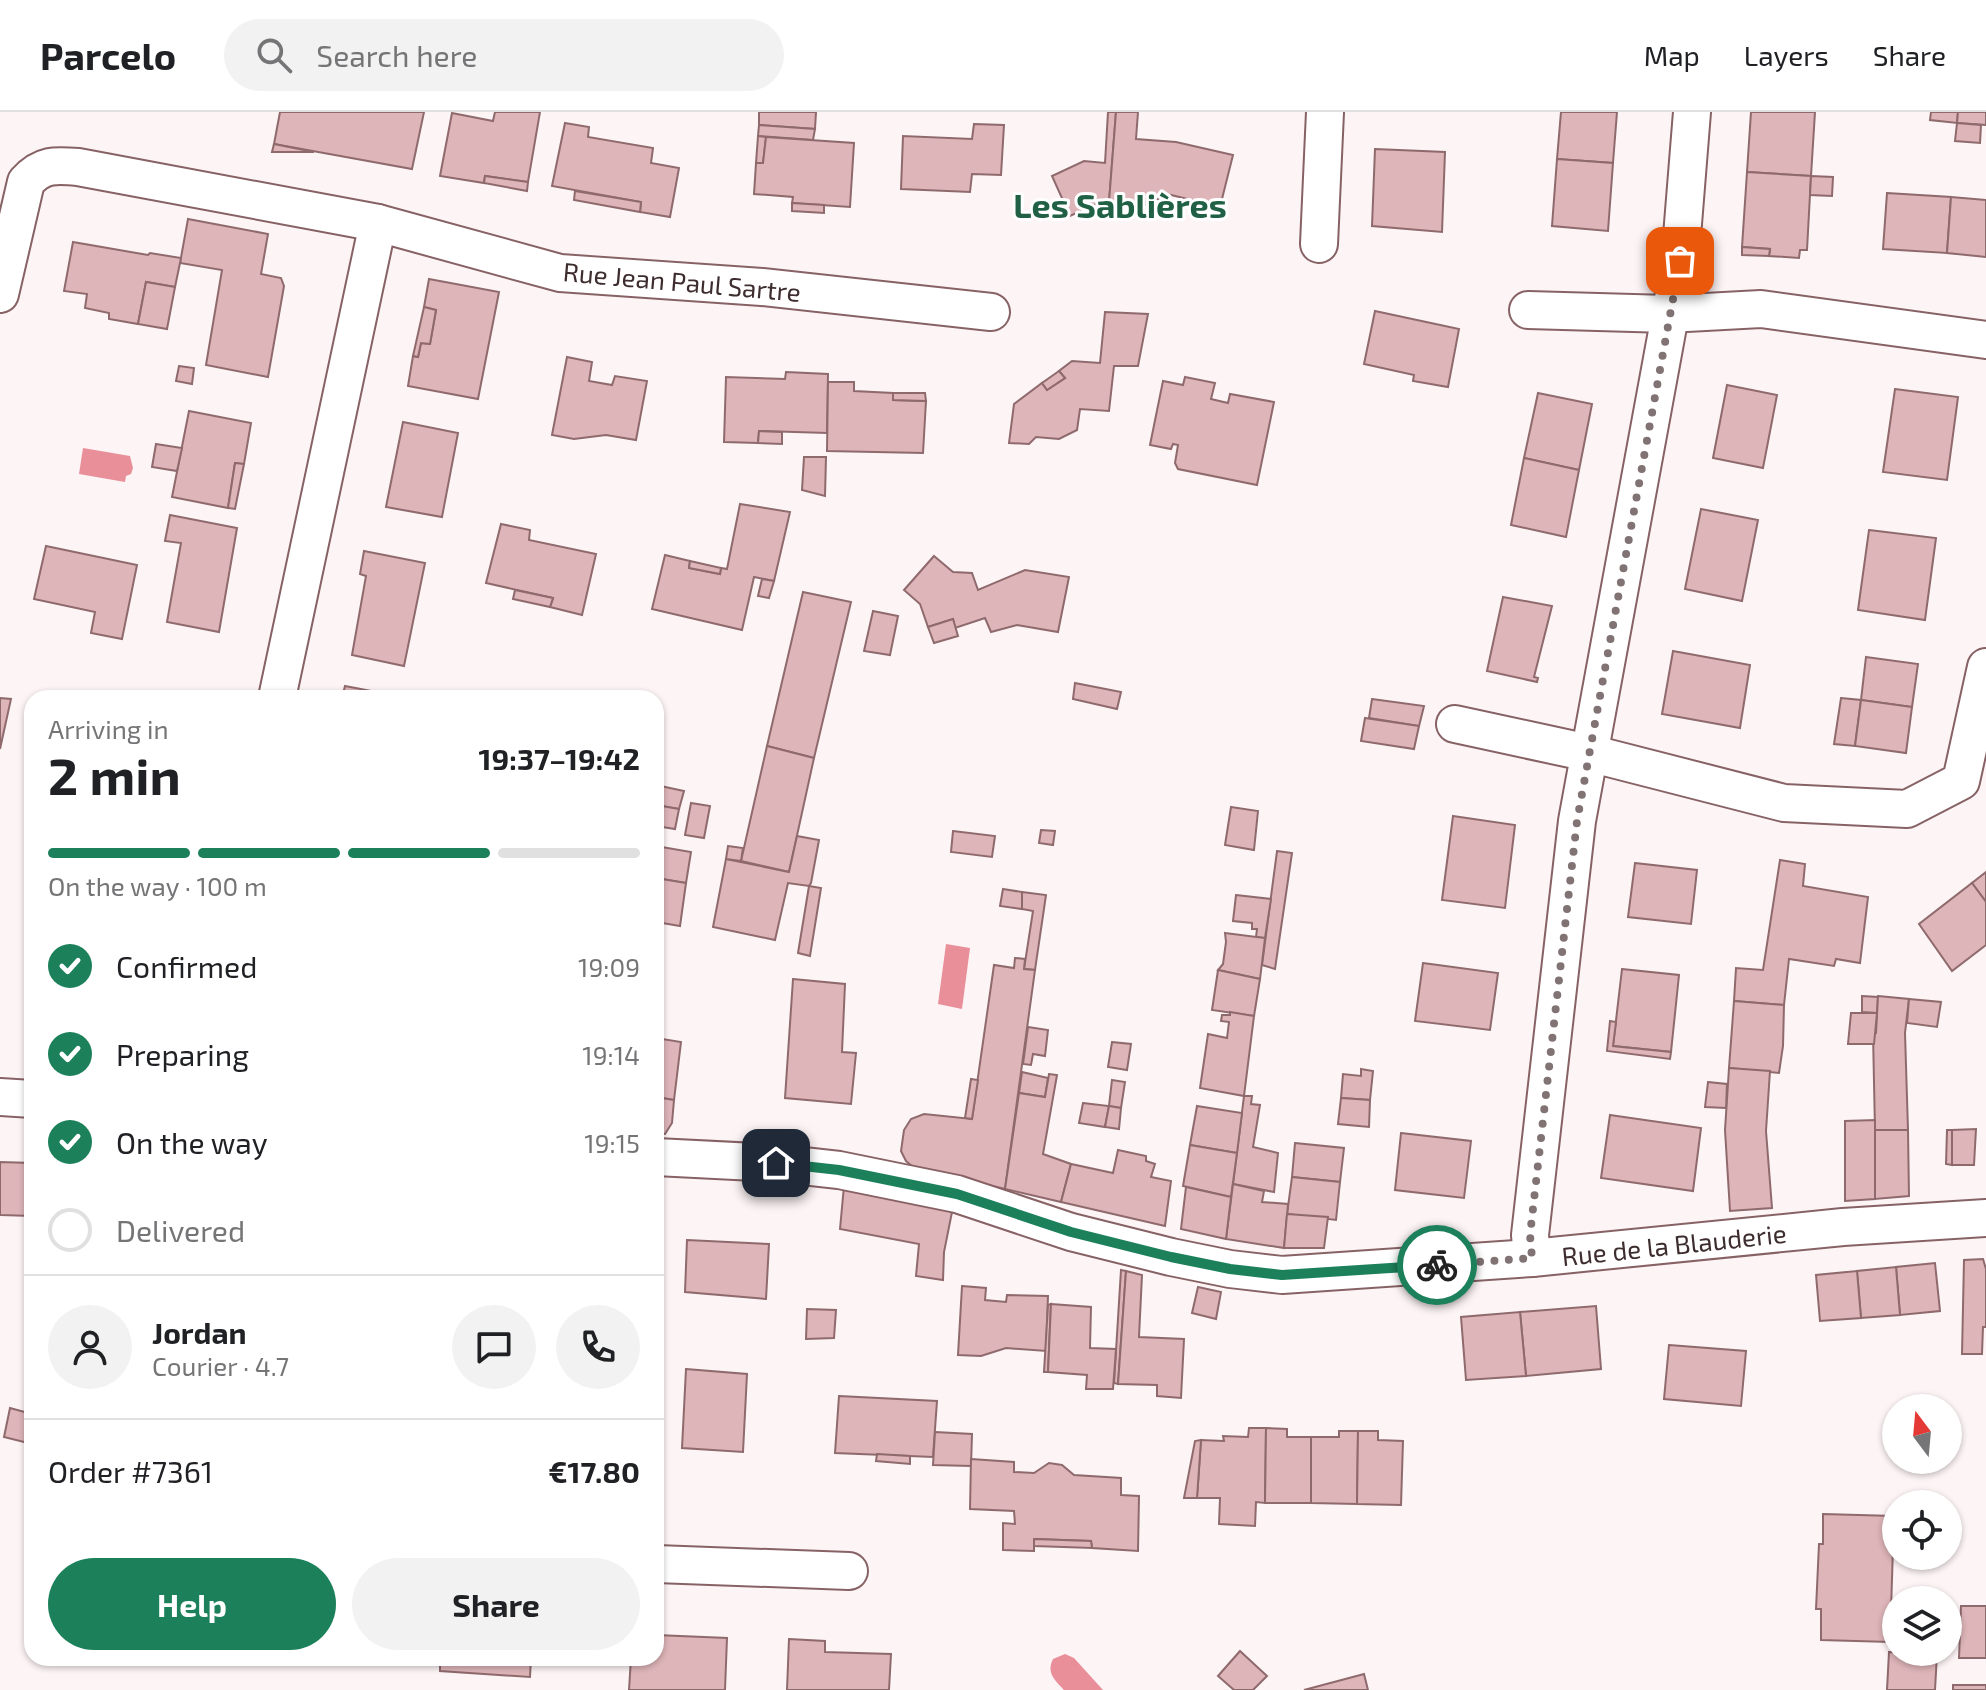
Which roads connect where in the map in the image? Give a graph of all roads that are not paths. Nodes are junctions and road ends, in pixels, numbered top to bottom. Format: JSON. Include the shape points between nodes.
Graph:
{"nodes":[{"id":1,"x":1325,"y":112,"type":"edge"},
{"id":2,"x":1692,"y":112,"type":"edge"},
{"id":3,"x":378,"y":223,"type":"junction"},
{"id":4,"x":1319,"y":244,"type":"dead end"},
{"id":5,"x":0,"y":294,"type":"edge"},
{"id":6,"x":1528,"y":310,"type":"dead end"},
{"id":7,"x":991,"y":312,"type":"dead end"},
{"id":8,"x":1668,"y":314,"type":"junction"},
{"id":9,"x":1986,"y":340,"type":"edge"},
{"id":10,"x":1986,"y":667,"type":"edge"},
{"id":11,"x":279,"y":690,"type":"edge"},
{"id":12,"x":1455,"y":724,"type":"dead end"},
{"id":13,"x":1589,"y":753,"type":"junction"},
{"id":14,"x":0,"y":1097,"type":"edge"},
{"id":15,"x":24,"y":1098,"type":"edge"},
{"id":16,"x":664,"y":1157,"type":"edge"},
{"id":17,"x":1986,"y":1218,"type":"edge"},
{"id":18,"x":1532,"y":1258,"type":"junction"},
{"id":19,"x":664,"y":1564,"type":"edge"},
{"id":20,"x":849,"y":1571,"type":"dead end"}],
"edges":[{"from":1,"to":4,"type":"street"},
{"from":2,"to":8,"type":"street","via":[[1680,261]]},
{"from":3,"to":5,"type":"street","name":"Rue Jean Paul Sartre","via":[[53,165],[38,169],[26,182]]},
{"from":3,"to":7,"type":"street","name":"Rue Jean Paul Sartre","via":[[560,273],[762,287]]},
{"from":3,"to":11,"type":"street"},
{"from":6,"to":8,"type":"street"},
{"from":8,"to":9,"type":"street","via":[[1761,309]]},
{"from":8,"to":13,"type":"street"},
{"from":10,"to":13,"type":"street","via":[[1961,781],[1907,809],[1784,803]]},
{"from":12,"to":13,"type":"street"},
{"from":13,"to":18,"type":"street","via":[[1530,1235]]},
{"from":14,"to":15,"type":"street"},
{"from":16,"to":18,"type":"street","name":"Rue de la Blauderie","via":[[839,1170],[957,1194],[1071,1232],[1230,1269],[1282,1275]]},
{"from":17,"to":18,"type":"street","name":"Rue de la Blauderie"},
{"from":19,"to":20,"type":"street"}]}
